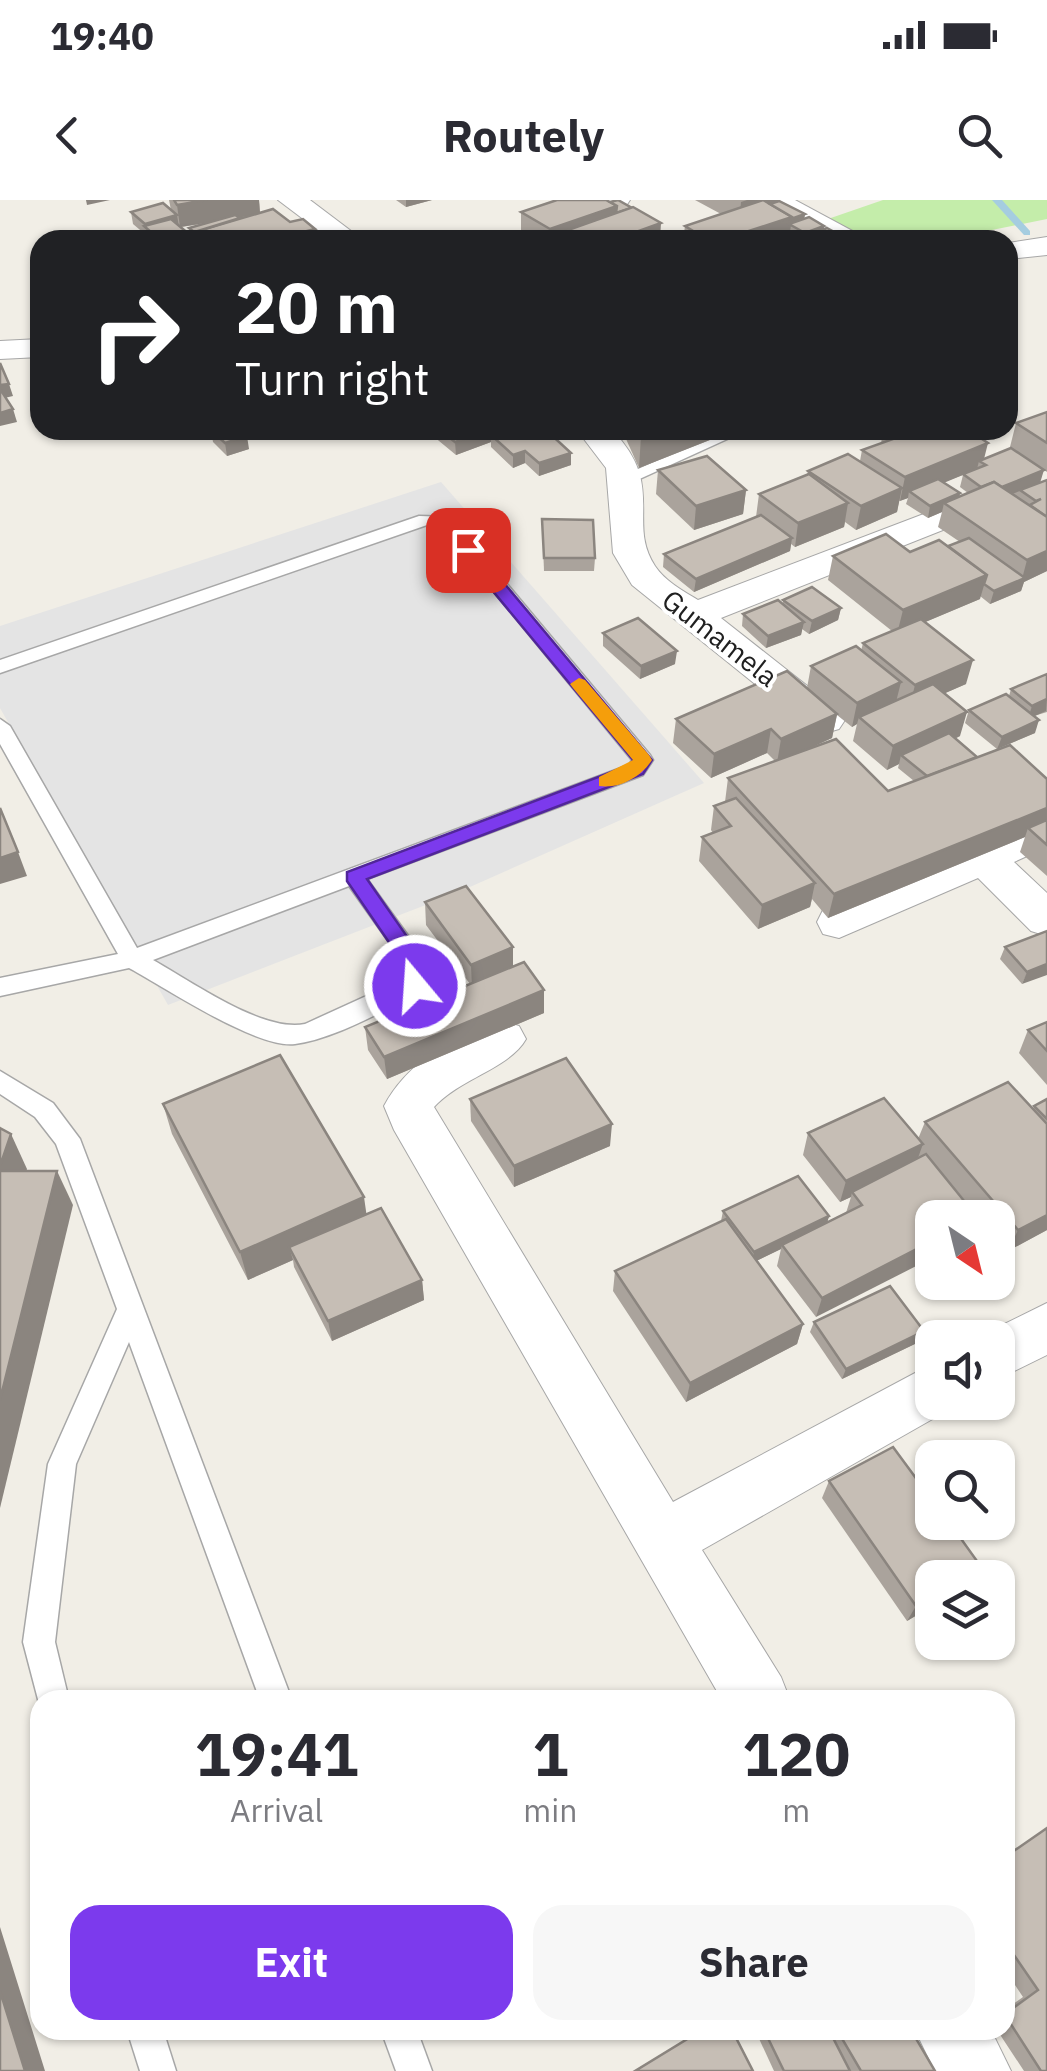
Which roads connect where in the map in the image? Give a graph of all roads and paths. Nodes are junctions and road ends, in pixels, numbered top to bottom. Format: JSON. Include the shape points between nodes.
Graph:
{"nodes":[{"id":1,"x":581,"y":200,"type":"edge"},
{"id":2,"x":616,"y":200,"type":"edge"},
{"id":3,"x":775,"y":200,"type":"edge"},
{"id":4,"x":290,"y":205,"type":"edge"},
{"id":5,"x":331,"y":230,"type":"edge"},
{"id":6,"x":830,"y":230,"type":"edge"},
{"id":7,"x":1047,"y":246,"type":"edge"},
{"id":8,"x":1018,"y":249,"type":"edge"},
{"id":9,"x":30,"y":348,"type":"edge"},
{"id":10,"x":0,"y":350,"type":"edge"},
{"id":11,"x":605,"y":440,"type":"edge"},
{"id":12,"x":715,"y":440,"type":"edge"},
{"id":13,"x":627,"y":478,"type":"junction"},
{"id":14,"x":941,"y":519,"type":"edge"},
{"id":15,"x":694,"y":615,"type":"junction"},
{"id":16,"x":0,"y":668,"type":"edge"},
{"id":17,"x":0,"y":726,"type":"edge"},
{"id":18,"x":831,"y":726,"type":"edge"},
{"id":19,"x":1047,"y":830,"type":"edge"},
{"id":20,"x":986,"y":860,"type":"junction"},
{"id":21,"x":354,"y":876,"type":"junction"},
{"id":22,"x":1047,"y":920,"type":"edge"},
{"id":23,"x":839,"y":922,"type":"edge"},
{"id":24,"x":132,"y":959,"type":"junction"},
{"id":25,"x":0,"y":987,"type":"edge"},
{"id":26,"x":502,"y":1039,"type":"dead end"},
{"id":27,"x":0,"y":1080,"type":"edge"},
{"id":28,"x":130,"y":1309,"type":"junction"},
{"id":29,"x":1047,"y":1327,"type":"edge"},
{"id":30,"x":1015,"y":1345,"type":"edge"},
{"id":31,"x":915,"y":1399,"type":"edge"},
{"id":32,"x":664,"y":1539,"type":"junction"},
{"id":33,"x":51,"y":1690,"type":"edge"},
{"id":34,"x":272,"y":1690,"type":"edge"},
{"id":35,"x":752,"y":1690,"type":"edge"},
{"id":36,"x":149,"y":2040,"type":"edge"},
{"id":37,"x":403,"y":2040,"type":"edge"},
{"id":38,"x":957,"y":2040,"type":"edge"},
{"id":39,"x":158,"y":2071,"type":"edge"},
{"id":40,"x":414,"y":2071,"type":"edge"},
{"id":41,"x":974,"y":2071,"type":"edge"}],
"edges":[{"from":1,"to":2,"type":"street"},
{"from":3,"to":6,"type":"street"},
{"from":4,"to":5,"type":"street"},
{"from":7,"to":8,"type":"street"},
{"from":9,"to":10,"type":"street"},
{"from":11,"to":13,"type":"street","name":"Gumamela"},
{"from":12,"to":13,"type":"lane"},
{"from":13,"to":15,"type":"street","name":"Gumamela","via":[[636,566],[649,584]]},
{"from":14,"to":15,"type":"street"},
{"from":15,"to":18,"type":"street","name":"Gumamela"},
{"from":16,"to":21,"type":"lane","via":[[425,520],[446,521],[643,760],[636,770]]},
{"from":17,"to":24,"type":"lane"},
{"from":19,"to":20,"type":"street"},
{"from":20,"to":22,"type":"street"},
{"from":20,"to":23,"type":"street"},
{"from":21,"to":24,"type":"lane"},
{"from":21,"to":24,"type":"lane","via":[[420,978],[415,986],[309,1032],[264,1031]]},
{"from":24,"to":25,"type":"lane"},
{"from":26,"to":32,"type":"street","via":[[430,1080],[409,1106]]},
{"from":27,"to":28,"type":"lane","via":[[44,1110],[66,1139]]},
{"from":28,"to":33,"type":"lane","via":[[62,1464],[39,1642]]},
{"from":28,"to":34,"type":"lane"},
{"from":29,"to":30,"type":"street"},
{"from":31,"to":32,"type":"street"},
{"from":32,"to":35,"type":"street"},
{"from":36,"to":39,"type":"lane"},
{"from":37,"to":40,"type":"lane"},
{"from":38,"to":41,"type":"street"}]}
